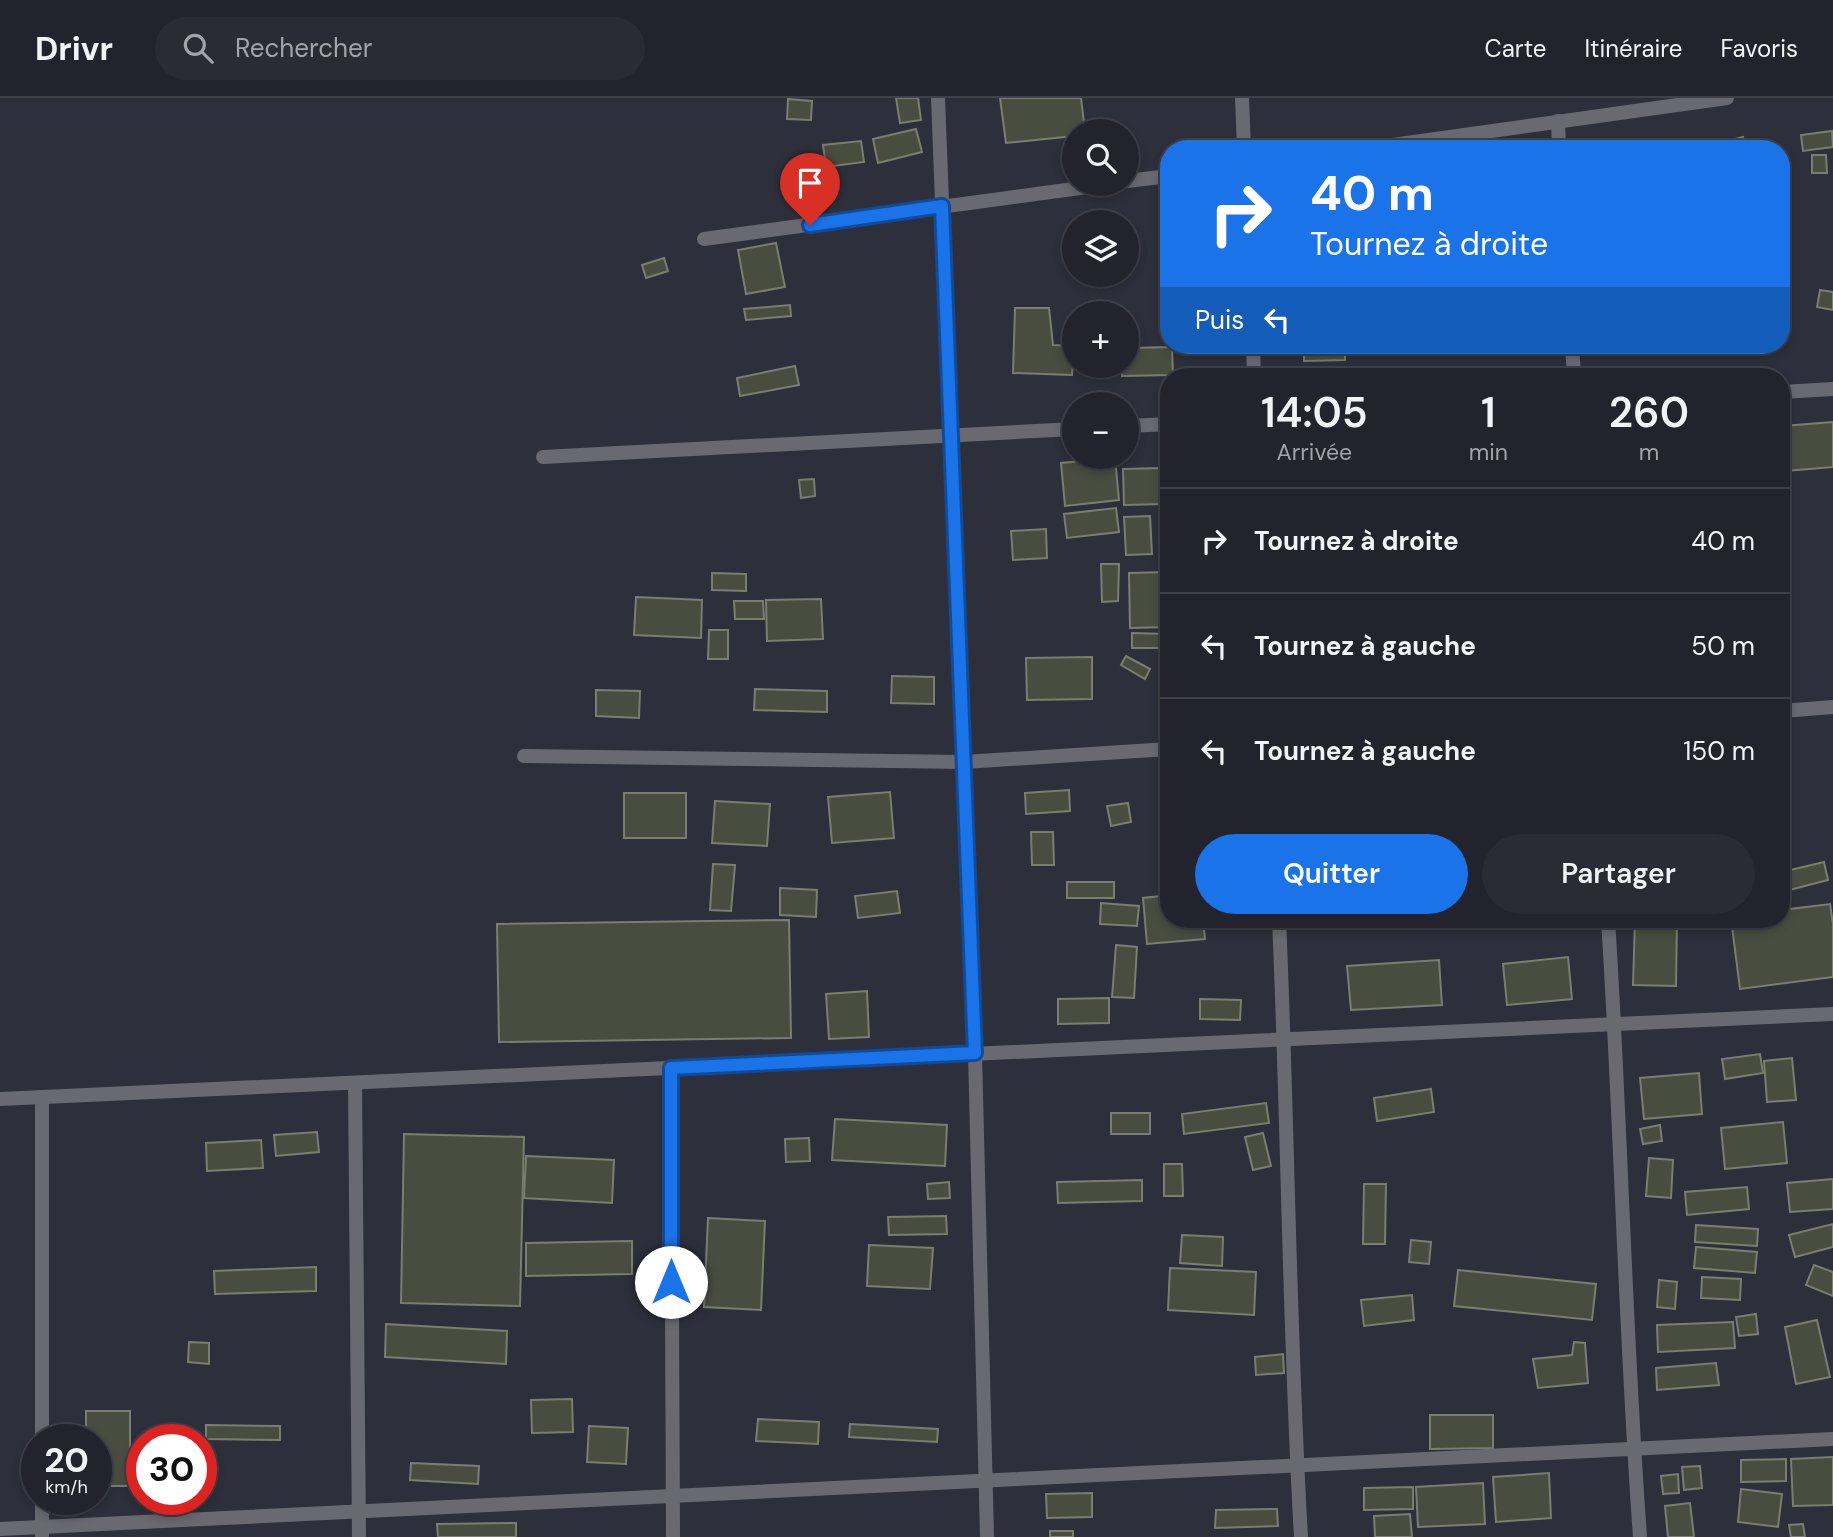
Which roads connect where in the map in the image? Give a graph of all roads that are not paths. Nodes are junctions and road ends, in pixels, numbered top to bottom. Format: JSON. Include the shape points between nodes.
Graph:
{"nodes":[{"id":1,"x":938,"y":98,"type":"edge"},
{"id":2,"x":1242,"y":98,"type":"edge"},
{"id":3,"x":1727,"y":98,"type":"edge"},
{"id":4,"x":1558,"y":121,"type":"junction"},
{"id":5,"x":1244,"y":140,"type":"edge"},
{"id":6,"x":1426,"y":140,"type":"edge"},
{"id":7,"x":1559,"y":140,"type":"edge"},
{"id":8,"x":1160,"y":177,"type":"edge"},
{"id":9,"x":1139,"y":180,"type":"edge"},
{"id":10,"x":1062,"y":190,"type":"edge"},
{"id":11,"x":942,"y":206,"type":"junction"},
{"id":12,"x":704,"y":239,"type":"dead end"},
{"id":13,"x":1833,"y":389,"type":"edge"},
{"id":14,"x":1790,"y":392,"type":"edge"},
{"id":15,"x":1160,"y":424,"type":"edge"},
{"id":16,"x":1139,"y":425,"type":"edge"},
{"id":17,"x":1062,"y":430,"type":"edge"},
{"id":18,"x":952,"y":436,"type":"junction"},
{"id":19,"x":543,"y":457,"type":"dead end"},
{"id":20,"x":1833,"y":707,"type":"edge"},
{"id":21,"x":1790,"y":710,"type":"edge"},
{"id":22,"x":1160,"y":750,"type":"edge"},
{"id":23,"x":524,"y":756,"type":"dead end"},
{"id":24,"x":964,"y":762,"type":"junction"},
{"id":25,"x":1279,"y":928,"type":"edge"},
{"id":26,"x":1609,"y":928,"type":"edge"},
{"id":27,"x":1833,"y":1014,"type":"edge"},
{"id":28,"x":1615,"y":1024,"type":"junction"},
{"id":29,"x":1284,"y":1039,"type":"junction"},
{"id":30,"x":975,"y":1053,"type":"junction"},
{"id":31,"x":671,"y":1068,"type":"junction"},
{"id":32,"x":355,"y":1083,"type":"junction"},
{"id":33,"x":42,"y":1097,"type":"junction"},
{"id":34,"x":0,"y":1099,"type":"edge"},
{"id":35,"x":42,"y":1424,"type":"edge"},
{"id":36,"x":1833,"y":1439,"type":"edge"},
{"id":37,"x":1634,"y":1449,"type":"junction"},
{"id":38,"x":1297,"y":1465,"type":"junction"},
{"id":39,"x":985,"y":1481,"type":"junction"},
{"id":40,"x":672,"y":1496,"type":"junction"},
{"id":41,"x":359,"y":1511,"type":"junction"},
{"id":42,"x":0,"y":1529,"type":"edge"},
{"id":43,"x":42,"y":1532,"type":"edge"},
{"id":44,"x":359,"y":1537,"type":"edge"},
{"id":45,"x":673,"y":1537,"type":"edge"},
{"id":46,"x":987,"y":1537,"type":"edge"},
{"id":47,"x":1301,"y":1537,"type":"edge"},
{"id":48,"x":1640,"y":1537,"type":"edge"}],
"edges":[{"from":1,"to":11,"type":"street"},
{"from":2,"to":5,"type":"street"},
{"from":3,"to":4,"type":"street"},
{"from":4,"to":6,"type":"street"},
{"from":4,"to":7,"type":"street"},
{"from":8,"to":9,"type":"street"},
{"from":10,"to":11,"type":"street"},
{"from":11,"to":12,"type":"street"},
{"from":11,"to":18,"type":"street"},
{"from":13,"to":14,"type":"street"},
{"from":15,"to":16,"type":"street"},
{"from":17,"to":18,"type":"street"},
{"from":18,"to":19,"type":"street"},
{"from":18,"to":24,"type":"street"},
{"from":20,"to":21,"type":"street"},
{"from":22,"to":24,"type":"street"},
{"from":23,"to":24,"type":"street"},
{"from":24,"to":30,"type":"street"},
{"from":25,"to":29,"type":"street"},
{"from":26,"to":28,"type":"street"},
{"from":27,"to":28,"type":"street"},
{"from":28,"to":29,"type":"street"},
{"from":28,"to":37,"type":"street"},
{"from":29,"to":30,"type":"street"},
{"from":29,"to":38,"type":"street"},
{"from":30,"to":31,"type":"street"},
{"from":30,"to":39,"type":"street"},
{"from":31,"to":32,"type":"street"},
{"from":31,"to":40,"type":"street"},
{"from":32,"to":33,"type":"street"},
{"from":32,"to":41,"type":"street"},
{"from":33,"to":34,"type":"street"},
{"from":33,"to":35,"type":"street"},
{"from":36,"to":37,"type":"street"},
{"from":37,"to":38,"type":"street"},
{"from":37,"to":48,"type":"street"},
{"from":38,"to":39,"type":"street"},
{"from":38,"to":47,"type":"street"},
{"from":39,"to":40,"type":"street"},
{"from":39,"to":46,"type":"street"},
{"from":40,"to":41,"type":"street"},
{"from":40,"to":45,"type":"street"},
{"from":41,"to":43,"type":"street"},
{"from":41,"to":44,"type":"street"},
{"from":42,"to":43,"type":"street"}]}
